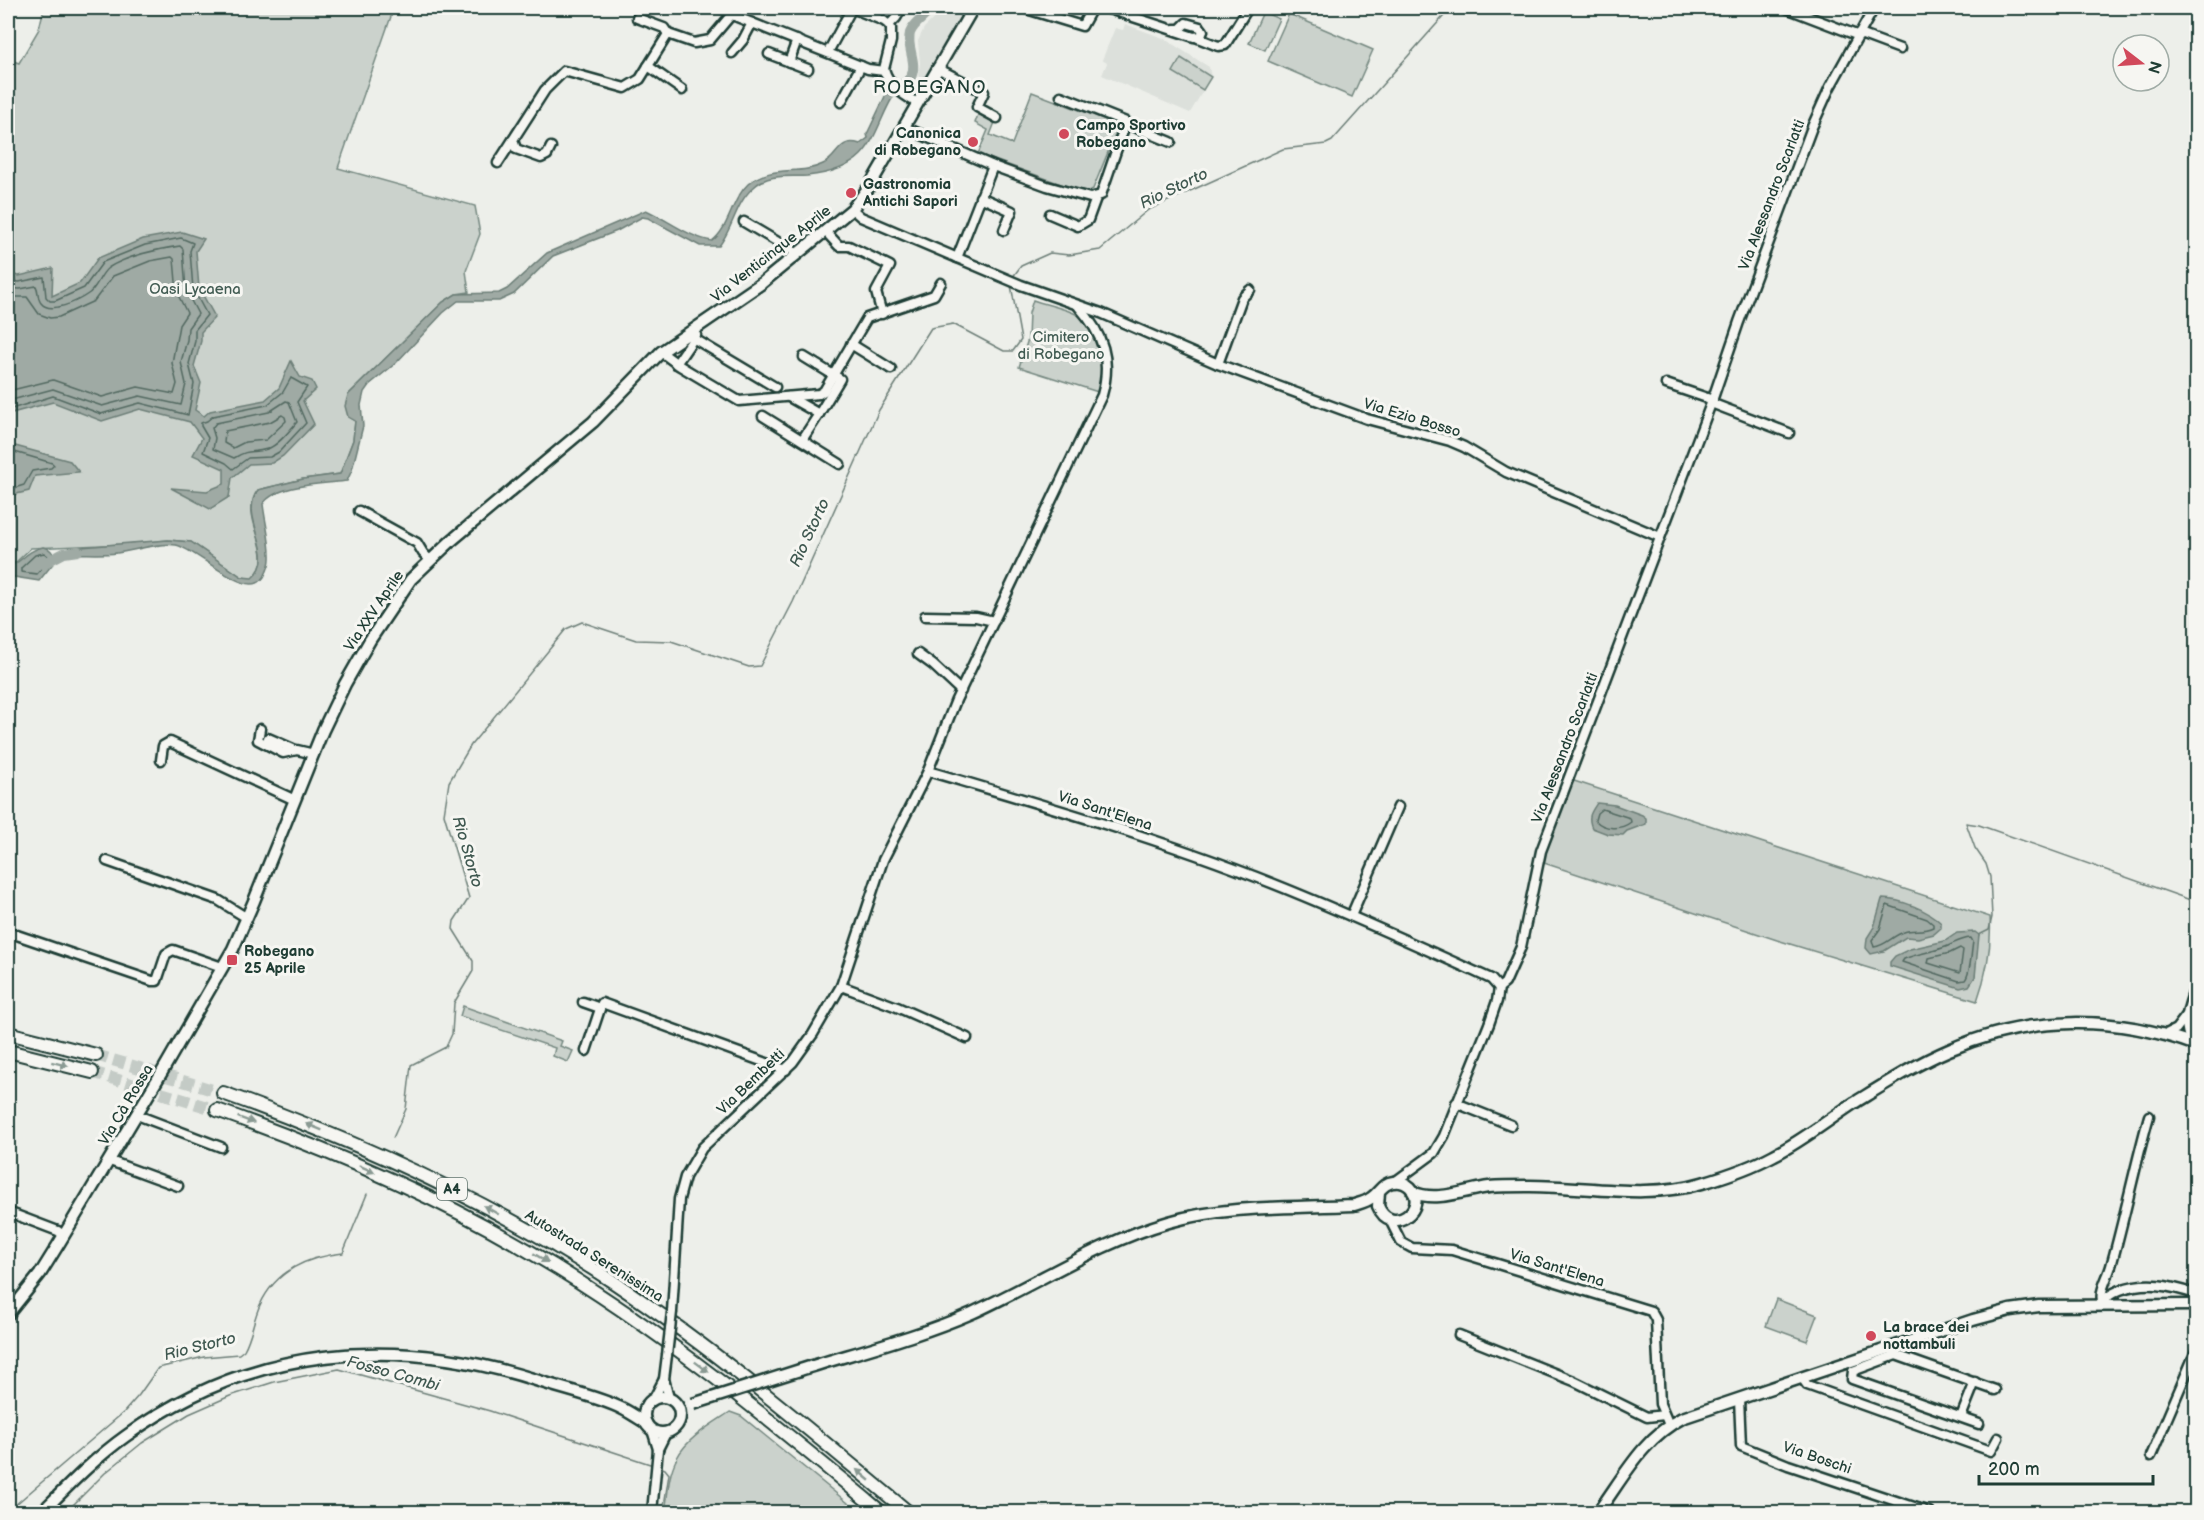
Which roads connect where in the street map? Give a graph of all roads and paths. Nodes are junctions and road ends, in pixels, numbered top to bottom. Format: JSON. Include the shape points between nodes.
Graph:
{"nodes":[{"id":1,"x":721,"y":8,"type":"edge"},
{"id":2,"x":852,"y":8,"type":"edge"},
{"id":3,"x":902,"y":8,"type":"edge"},
{"id":4,"x":973,"y":8,"type":"edge"},
{"id":5,"x":1023,"y":8,"type":"edge"},
{"id":6,"x":1092,"y":8,"type":"edge"},
{"id":7,"x":1106,"y":8,"type":"edge"},
{"id":8,"x":1248,"y":8,"type":"edge"},
{"id":9,"x":1786,"y":8,"type":"edge"},
{"id":10,"x":1874,"y":8,"type":"edge"},
{"id":11,"x":751,"y":11,"type":"dead end"},
{"id":12,"x":734,"y":12,"type":"edge"},
{"id":13,"x":637,"y":18,"type":"dead end"},
{"id":14,"x":749,"y":22,"type":"junction"},
{"id":15,"x":889,"y":25,"type":"junction"},
{"id":16,"x":668,"y":34,"type":"junction"},
{"id":17,"x":1860,"y":35,"type":"junction"},
{"id":18,"x":797,"y":40,"type":"junction"},
{"id":19,"x":1900,"y":49,"type":"dead end"},
{"id":20,"x":828,"y":52,"type":"junction"},
{"id":21,"x":732,"y":53,"type":"dead end"},
{"id":22,"x":769,"y":54,"type":"dead end"},
{"id":23,"x":789,"y":62,"type":"junction"},
{"id":24,"x":648,"y":66,"type":"junction"},
{"id":25,"x":861,"y":66,"type":"junction"},
{"id":26,"x":937,"y":68,"type":"junction"},
{"id":27,"x":808,"y":69,"type":"dead end"},
{"id":28,"x":884,"y":71,"type":"junction"},
{"id":29,"x":682,"y":90,"type":"dead end"},
{"id":30,"x":1061,"y":96,"type":"dead end"},
{"id":31,"x":841,"y":102,"type":"dead end"},
{"id":32,"x":916,"y":103,"type":"junction"},
{"id":33,"x":997,"y":118,"type":"dead end"},
{"id":34,"x":1126,"y":124,"type":"junction"},
{"id":35,"x":904,"y":127,"type":"junction"},
{"id":36,"x":513,"y":140,"type":"junction"},
{"id":37,"x":1172,"y":142,"type":"dead end"},
{"id":38,"x":551,"y":147,"type":"dead end"},
{"id":39,"x":498,"y":163,"type":"dead end"},
{"id":40,"x":993,"y":166,"type":"junction"},
{"id":41,"x":980,"y":197,"type":"junction"},
{"id":42,"x":1096,"y":198,"type":"junction"},
{"id":43,"x":852,"y":209,"type":"junction"},
{"id":44,"x":1050,"y":214,"type":"dead end"},
{"id":45,"x":744,"y":222,"type":"dead end"},
{"id":46,"x":1004,"y":230,"type":"dead end"},
{"id":47,"x":826,"y":232,"type":"junction"},
{"id":48,"x":798,"y":254,"type":"junction"},
{"id":49,"x":957,"y":258,"type":"junction"},
{"id":50,"x":941,"y":283,"type":"dead end"},
{"id":51,"x":1250,"y":290,"type":"dead end"},
{"id":52,"x":1079,"y":307,"type":"junction"},
{"id":53,"x":882,"y":314,"type":"junction"},
{"id":54,"x":708,"y":320,"type":"junction"},
{"id":55,"x":693,"y":338,"type":"junction"},
{"id":56,"x":851,"y":344,"type":"junction"},
{"id":57,"x":660,"y":352,"type":"junction"},
{"id":58,"x":804,"y":357,"type":"dead end"},
{"id":59,"x":676,"y":364,"type":"junction"},
{"id":60,"x":1218,"y":364,"type":"junction"},
{"id":61,"x":891,"y":369,"type":"dead end"},
{"id":62,"x":834,"y":375,"type":"junction"},
{"id":63,"x":1666,"y":384,"type":"dead end"},
{"id":64,"x":775,"y":387,"type":"dead end"},
{"id":65,"x":789,"y":397,"type":"junction"},
{"id":66,"x":1712,"y":402,"type":"junction"},
{"id":67,"x":819,"y":414,"type":"junction"},
{"id":68,"x":763,"y":416,"type":"dead end"},
{"id":69,"x":1789,"y":432,"type":"dead end"},
{"id":70,"x":802,"y":440,"type":"junction"},
{"id":71,"x":840,"y":464,"type":"dead end"},
{"id":72,"x":359,"y":511,"type":"dead end"},
{"id":73,"x":1660,"y":537,"type":"junction"},
{"id":74,"x":430,"y":560,"type":"junction"},
{"id":75,"x":925,"y":615,"type":"dead end"},
{"id":76,"x":994,"y":621,"type":"junction"},
{"id":77,"x":918,"y":654,"type":"dead end"},
{"id":78,"x":961,"y":691,"type":"junction"},
{"id":79,"x":260,"y":729,"type":"dead end"},
{"id":80,"x":268,"y":738,"type":"dead end"},
{"id":81,"x":293,"y":749,"type":"junction"},
{"id":82,"x":314,"y":754,"type":"junction"},
{"id":83,"x":161,"y":760,"type":"dead end"},
{"id":84,"x":928,"y":771,"type":"junction"},
{"id":85,"x":295,"y":800,"type":"junction"},
{"id":86,"x":1398,"y":807,"type":"dead end"},
{"id":87,"x":107,"y":861,"type":"dead end"},
{"id":88,"x":254,"y":901,"type":"joint"},
{"id":89,"x":1351,"y":915,"type":"junction"},
{"id":90,"x":247,"y":918,"type":"junction"},
{"id":91,"x":8,"y":932,"type":"edge"},
{"id":92,"x":222,"y":967,"type":"junction"},
{"id":93,"x":2196,"y":984,"type":"edge"},
{"id":94,"x":841,"y":986,"type":"junction"},
{"id":95,"x":1499,"y":988,"type":"junction"},
{"id":96,"x":583,"y":1002,"type":"dead end"},
{"id":97,"x":600,"y":1008,"type":"junction"},
{"id":98,"x":2186,"y":1016,"type":"junction"},
{"id":99,"x":8,"y":1033,"type":"edge"},
{"id":100,"x":2166,"y":1035,"type":"junction"},
{"id":101,"x":967,"y":1038,"type":"dead end"},
{"id":102,"x":2194,"y":1045,"type":"edge"},
{"id":103,"x":586,"y":1051,"type":"dead end"},
{"id":104,"x":8,"y":1052,"type":"edge"},
{"id":105,"x":96,"y":1054,"type":"tunnel mouth"},
{"id":106,"x":786,"y":1070,"type":"junction"},
{"id":107,"x":92,"y":1072,"type":"tunnel mouth"},
{"id":108,"x":223,"y":1093,"type":"tunnel mouth"},
{"id":109,"x":1456,"y":1103,"type":"junction"},
{"id":110,"x":217,"y":1110,"type":"tunnel mouth"},
{"id":111,"x":137,"y":1115,"type":"junction"},
{"id":112,"x":2149,"y":1116,"type":"dead end"},
{"id":113,"x":1511,"y":1125,"type":"dead end"},
{"id":114,"x":221,"y":1147,"type":"dead end"},
{"id":115,"x":110,"y":1161,"type":"junction"},
{"id":116,"x":1414,"y":1168,"type":"junction"},
{"id":117,"x":1396,"y":1181,"type":"junction"},
{"id":118,"x":178,"y":1186,"type":"dead end"},
{"id":119,"x":1412,"y":1190,"type":"junction"},
{"id":120,"x":1379,"y":1192,"type":"junction"},
{"id":121,"x":1444,"y":1195,"type":"junction"},
{"id":122,"x":1354,"y":1205,"type":"junction"},
{"id":123,"x":1414,"y":1208,"type":"junction"},
{"id":124,"x":8,"y":1212,"type":"edge"},
{"id":125,"x":1385,"y":1216,"type":"junction"},
{"id":126,"x":1403,"y":1219,"type":"junction"},
{"id":127,"x":64,"y":1236,"type":"junction"},
{"id":128,"x":1398,"y":1236,"type":"junction"},
{"id":129,"x":2196,"y":1294,"type":"edge"},
{"id":130,"x":2196,"y":1305,"type":"edge"},
{"id":131,"x":2103,"y":1306,"type":"junction"},
{"id":132,"x":8,"y":1311,"type":"edge"},
{"id":133,"x":1459,"y":1335,"type":"dead end"},
{"id":134,"x":2196,"y":1351,"type":"edge"},
{"id":135,"x":1895,"y":1352,"type":"junction"},
{"id":136,"x":1802,"y":1378,"type":"junction"},
{"id":137,"x":664,"y":1379,"type":"junction"},
{"id":138,"x":1975,"y":1383,"type":"junction"},
{"id":139,"x":1995,"y":1390,"type":"dead end"},
{"id":140,"x":1739,"y":1399,"type":"junction"},
{"id":141,"x":672,"y":1400,"type":"junction"},
{"id":142,"x":651,"y":1401,"type":"junction"},
{"id":143,"x":693,"y":1404,"type":"junction"},
{"id":144,"x":621,"y":1408,"type":"junction"},
{"id":145,"x":680,"y":1416,"type":"junction"},
{"id":146,"x":1961,"y":1417,"type":"junction"},
{"id":147,"x":1667,"y":1420,"type":"junction"},
{"id":148,"x":1979,"y":1424,"type":"dead end"},
{"id":149,"x":649,"y":1427,"type":"junction"},
{"id":150,"x":666,"y":1433,"type":"junction"},
{"id":151,"x":1998,"y":1438,"type":"dead end"},
{"id":152,"x":658,"y":1449,"type":"junction"},
{"id":153,"x":2151,"y":1456,"type":"dead end"},
{"id":154,"x":42,"y":1512,"type":"edge"},
{"id":155,"x":652,"y":1512,"type":"edge"},
{"id":156,"x":881,"y":1512,"type":"edge"},
{"id":157,"x":908,"y":1512,"type":"edge"},
{"id":158,"x":1598,"y":1512,"type":"edge"},
{"id":159,"x":1929,"y":1512,"type":"edge"}],
"edges":[{"from":1,"to":12,"type":"street"},
{"from":2,"to":15,"type":"street"},
{"from":2,"to":20,"type":"street"},
{"from":3,"to":15,"type":"street"},
{"from":4,"to":26,"type":"main road","name":"Via Venticinque Aprile"},
{"from":5,"to":6,"type":"street","via":[[1082,26]]},
{"from":7,"to":8,"type":"street","via":[[1218,46],[1225,45]]},
{"from":9,"to":17,"type":"street"},
{"from":10,"to":17,"type":"street","name":"Via Alessandro Scarlatti"},
{"from":11,"to":14,"type":"street"},
{"from":12,"to":14,"type":"street"},
{"from":12,"to":16,"type":"street","via":[[710,40],[694,43]]},
{"from":13,"to":16,"type":"street","via":[[664,28]]},
{"from":14,"to":18,"type":"street"},
{"from":14,"to":21,"type":"street","via":[[743,40]]},
{"from":15,"to":28,"type":"street","via":[[891,41]]},
{"from":16,"to":24,"type":"street"},
{"from":17,"to":19,"type":"street"},
{"from":17,"to":66,"type":"street","name":"Via Alessandro Scarlatti","via":[[1812,126]]},
{"from":18,"to":20,"type":"street"},
{"from":18,"to":23,"type":"street"},
{"from":20,"to":25,"type":"street"},
{"from":22,"to":23,"type":"street"},
{"from":23,"to":27,"type":"street"},
{"from":24,"to":29,"type":"street"},
{"from":24,"to":36,"type":"street","via":[[640,79],[625,88],[564,71],[545,90]]},
{"from":25,"to":28,"type":"street"},
{"from":25,"to":31,"type":"street"},
{"from":26,"to":32,"type":"main road","name":"Via Venticinque Aprile"},
{"from":26,"to":33,"type":"street","via":[[984,92],[977,107]]},
{"from":28,"to":32,"type":"street","via":[[896,88]]},
{"from":30,"to":34,"type":"street"},
{"from":32,"to":35,"type":"main road","name":"Via Venticinque Aprile"},
{"from":34,"to":37,"type":"street"},
{"from":34,"to":42,"type":"street","via":[[1101,195]]},
{"from":35,"to":40,"type":"street"},
{"from":35,"to":43,"type":"main road","name":"Via Venticinque Aprile"},
{"from":36,"to":38,"type":"street","via":[[516,149],[541,158]]},
{"from":36,"to":39,"type":"street"},
{"from":40,"to":41,"type":"street"},
{"from":40,"to":42,"type":"street","via":[[1047,186]]},
{"from":41,"to":46,"type":"street","via":[[1012,211]]},
{"from":41,"to":49,"type":"street"},
{"from":42,"to":44,"type":"street","via":[[1088,220],[1078,226]]},
{"from":43,"to":47,"type":"main road","name":"Via Venticinque Aprile"},
{"from":43,"to":49,"type":"street","via":[[861,217]]},
{"from":45,"to":48,"type":"street"},
{"from":47,"to":48,"type":"main road","name":"Via Venticinque Aprile"},
{"from":47,"to":53,"type":"street","via":[[839,246],[849,246],[890,266],[876,292]]},
{"from":48,"to":54,"type":"main road","name":"Via Venticinque Aprile"},
{"from":49,"to":52,"type":"street","name":"Via Ezio Bosso"},
{"from":50,"to":53,"type":"street","via":[[934,295]]},
{"from":51,"to":60,"type":"street","via":[[1242,298]]},
{"from":52,"to":60,"type":"street","name":"Via Ezio Bosso"},
{"from":52,"to":76,"type":"street","via":[[1090,320],[1105,352],[1107,378]]},
{"from":53,"to":56,"type":"street","via":[[867,318]]},
{"from":54,"to":55,"type":"street"},
{"from":54,"to":57,"type":"main road","name":"Via Venticinque Aprile"},
{"from":55,"to":59,"type":"street"},
{"from":55,"to":64,"type":"street"},
{"from":56,"to":61,"type":"street"},
{"from":56,"to":62,"type":"street"},
{"from":57,"to":59,"type":"street"},
{"from":57,"to":74,"type":"main road","name":"Via XXV Aprile","via":[[579,435]]},
{"from":58,"to":62,"type":"street"},
{"from":59,"to":65,"type":"street","via":[[739,402]]},
{"from":60,"to":73,"type":"street","name":"Via Ezio Bosso","via":[[1367,419],[1450,441],[1506,472]]},
{"from":62,"to":65,"type":"street","via":[[819,394]]},
{"from":62,"to":67,"type":"street","via":[[840,380]]},
{"from":63,"to":66,"type":"street"},
{"from":65,"to":67,"type":"street"},
{"from":66,"to":69,"type":"street"},
{"from":66,"to":73,"type":"street","name":"Via Alessandro Scarlatti"},
{"from":67,"to":70,"type":"street"},
{"from":68,"to":70,"type":"street"},
{"from":70,"to":71,"type":"street"},
{"from":72,"to":74,"type":"street","via":[[417,543]]},
{"from":73,"to":95,"type":"street","name":"Via Alessandro Scarlatti","via":[[1541,851],[1521,946]]},
{"from":74,"to":82,"type":"main road","name":"Via XXV Aprile","via":[[396,599],[370,640],[345,684]]},
{"from":75,"to":76,"type":"street"},
{"from":76,"to":78,"type":"street"},
{"from":77,"to":78,"type":"street"},
{"from":78,"to":84,"type":"street"},
{"from":79,"to":81,"type":"street","via":[[258,740],[283,753]]},
{"from":80,"to":81,"type":"street"},
{"from":81,"to":82,"type":"street"},
{"from":82,"to":85,"type":"main road","name":"Via XXV Aprile"},
{"from":83,"to":85,"type":"street","via":[[163,746],[170,742]]},
{"from":84,"to":89,"type":"street","name":"Via Sant'Elena","via":[[1080,815]]},
{"from":84,"to":94,"type":"street","name":"Via Bembetti","via":[[883,860]]},
{"from":85,"to":88,"type":"main road","name":"Via XXV Aprile"},
{"from":86,"to":89,"type":"street"},
{"from":87,"to":90,"type":"street","via":[[218,900]]},
{"from":88,"to":90,"type":"main road","name":"Via Cà Rossa"},
{"from":89,"to":95,"type":"street","name":"Via Sant'Elena","via":[[1491,979]]},
{"from":90,"to":92,"type":"main road","name":"Via Cà Rossa"},
{"from":91,"to":92,"type":"street","via":[[152,981],[157,981],[166,954],[173,950]]},
{"from":92,"to":111,"type":"main road","name":"Via Cà Rossa"},
{"from":93,"to":98,"type":"street"},
{"from":94,"to":101,"type":"street"},
{"from":94,"to":106,"type":"street","name":"Via Bembetti"},
{"from":95,"to":109,"type":"street","name":"Via Alessandro Scarlatti"},
{"from":96,"to":97,"type":"street"},
{"from":97,"to":103,"type":"street"},
{"from":97,"to":106,"type":"street","via":[[603,1003]]},
{"from":98,"to":100,"type":"street"},
{"from":98,"to":102,"type":"street","via":[[2186,1031]]},
{"from":99,"to":105,"type":"highway"},
{"from":100,"to":102,"type":"main road"},
{"from":100,"to":121,"type":"main road","via":[[2122,1025],[2078,1022],[2013,1028],[1988,1035],[1905,1072],[1774,1155],[1700,1184],[1621,1191],[1491,1187]]},
{"from":104,"to":107,"type":"highway","one_way":true},
{"from":106,"to":137,"type":"street","name":"Via Bembetti","bridge":true,"via":[[702,1148],[685,1177],[678,1208]]},
{"from":157,"to":108,"type":"highway","name":"Autostrada Serenissima","number":"A4","one_way":true,"via":[[725,1362],[574,1258],[469,1197],[376,1153]]},
{"from":109,"to":113,"type":"street"},
{"from":109,"to":116,"type":"street","name":"Via Alessandro Scarlatti","via":[[1434,1152]]},
{"from":110,"to":156,"type":"highway","name":"Autostrada Serenissima","number":"A4","one_way":true,"via":[[370,1170],[526,1249],[686,1355]]},
{"from":111,"to":114,"type":"street"},
{"from":111,"to":115,"type":"main road","name":"Via Cà Rossa"},
{"from":112,"to":131,"type":"street","via":[[2101,1293]]},
{"from":115,"to":118,"type":"street"},
{"from":115,"to":127,"type":"main road","name":"Via Cà Rossa"},
{"from":116,"to":117,"type":"street","name":"Via Alessandro Scarlatti"},
{"from":116,"to":119,"type":"street","via":[[1408,1178]]},
{"from":117,"to":119,"type":"main road"},
{"from":117,"to":120,"type":"main road"},
{"from":119,"to":121,"type":"main road","via":[[1421,1195]]},
{"from":119,"to":123,"type":"main road"},
{"from":120,"to":122,"type":"main road"},
{"from":120,"to":125,"type":"main road","via":[[1377,1203]]},
{"from":121,"to":123,"type":"main road"},
{"from":122,"to":125,"type":"main road"},
{"from":122,"to":143,"type":"main road","bridge":true,"via":[[1222,1212],[1172,1221],[1129,1235],[942,1325]]},
{"from":123,"to":126,"type":"main road"},
{"from":124,"to":127,"type":"street"},
{"from":125,"to":126,"type":"main road"},
{"from":125,"to":128,"type":"street"},
{"from":126,"to":128,"type":"street"},
{"from":127,"to":132,"type":"main road","name":"Via Cà Rossa","via":[[40,1274]]},
{"from":128,"to":147,"type":"street","name":"Via Sant'Elena","via":[[1412,1248],[1452,1250],[1651,1311],[1656,1320],[1660,1404]]},
{"from":129,"to":131,"type":"street","via":[[2143,1284],[2111,1294]]},
{"from":130,"to":131,"type":"main road"},
{"from":131,"to":135,"type":"main road","via":[[2010,1310],[1973,1320]]},
{"from":133,"to":147,"type":"street","via":[[1574,1381],[1647,1417]]},
{"from":134,"to":153,"type":"street"},
{"from":135,"to":136,"type":"main road"},
{"from":135,"to":138,"type":"street"},
{"from":135,"to":146,"type":"street","via":[[1853,1371],[1852,1379]]},
{"from":136,"to":140,"type":"main road"},
{"from":136,"to":151,"type":"street","via":[[1807,1385],[1991,1450]]},
{"from":137,"to":141,"type":"street"},
{"from":137,"to":142,"type":"street"},
{"from":138,"to":139,"type":"street"},
{"from":138,"to":146,"type":"street"},
{"from":140,"to":147,"type":"main road"},
{"from":140,"to":159,"type":"street","name":"Via Boschi","via":[[1740,1446]]},
{"from":141,"to":142,"type":"main road","via":[[663,1396]]},
{"from":141,"to":143,"type":"main road"},
{"from":141,"to":145,"type":"main road"},
{"from":142,"to":144,"type":"main road","via":[[634,1409]]},
{"from":142,"to":149,"type":"main road","via":[[644,1413]]},
{"from":143,"to":145,"type":"main road"},
{"from":144,"to":149,"type":"main road"},
{"from":144,"to":154,"type":"main road","via":[[508,1371],[426,1355],[360,1353],[294,1362],[209,1388],[157,1415],[99,1457]]},
{"from":145,"to":150,"type":"main road","via":[[675,1428]]},
{"from":146,"to":148,"type":"street"},
{"from":147,"to":158,"type":"main road"},
{"from":149,"to":150,"type":"main road"},
{"from":149,"to":152,"type":"street"},
{"from":150,"to":152,"type":"street"},
{"from":152,"to":155,"type":"street"}]}
